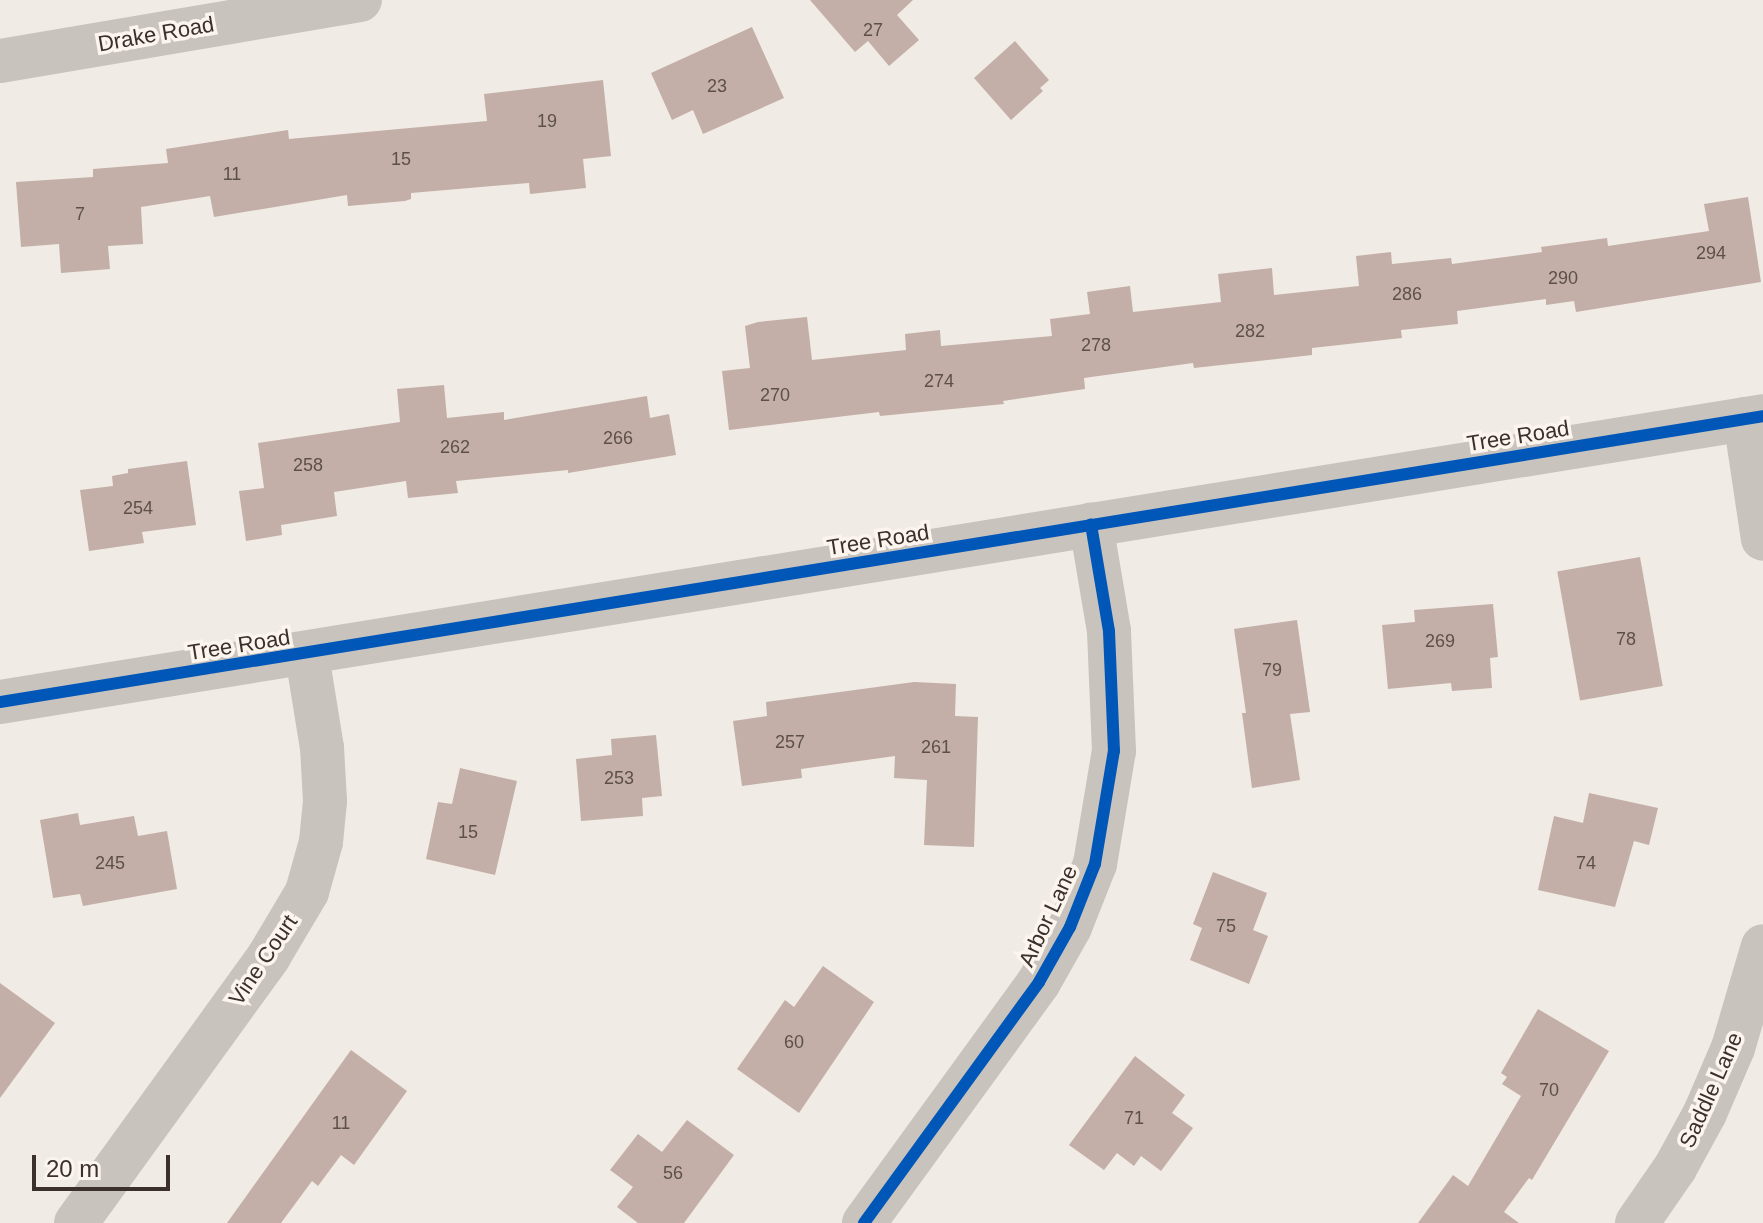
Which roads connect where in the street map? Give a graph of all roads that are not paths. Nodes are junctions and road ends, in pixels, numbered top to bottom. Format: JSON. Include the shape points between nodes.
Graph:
{"nodes":[{"id":1,"x":360,"y":0,"type":"edge"},
{"id":2,"x":0,"y":61,"type":"edge"},
{"id":3,"x":1754,"y":418,"type":"edge"},
{"id":4,"x":1091,"y":525,"type":"junction"},
{"id":5,"x":1763,"y":539,"type":"edge"},
{"id":6,"x":307,"y":655,"type":"junction"},
{"id":7,"x":0,"y":702,"type":"edge"},
{"id":8,"x":1763,"y":946,"type":"edge"},
{"id":9,"x":76,"y":1223,"type":"edge"},
{"id":10,"x":864,"y":1223,"type":"edge"},
{"id":11,"x":1637,"y":1223,"type":"edge"}],
"edges":[{"from":1,"to":2,"type":"street","name":"Drake Road"},
{"from":3,"to":4,"type":"street","name":"Tree Road"},
{"from":3,"to":5,"type":"street"},
{"from":4,"to":6,"type":"street","name":"Tree Road"},
{"from":4,"to":10,"type":"street","name":"Arbor Lane","via":[[1109,631],[1114,751],[1095,864],[1070,927],[1039,982]]},
{"from":6,"to":7,"type":"street","name":"Tree Road"},
{"from":6,"to":9,"type":"street","name":"Vine Court","via":[[325,801],[321,842],[307,892],[269,956]]},
{"from":8,"to":11,"type":"street","name":"Saddle Lane","via":[[1733,1048],[1705,1113]]}]}
